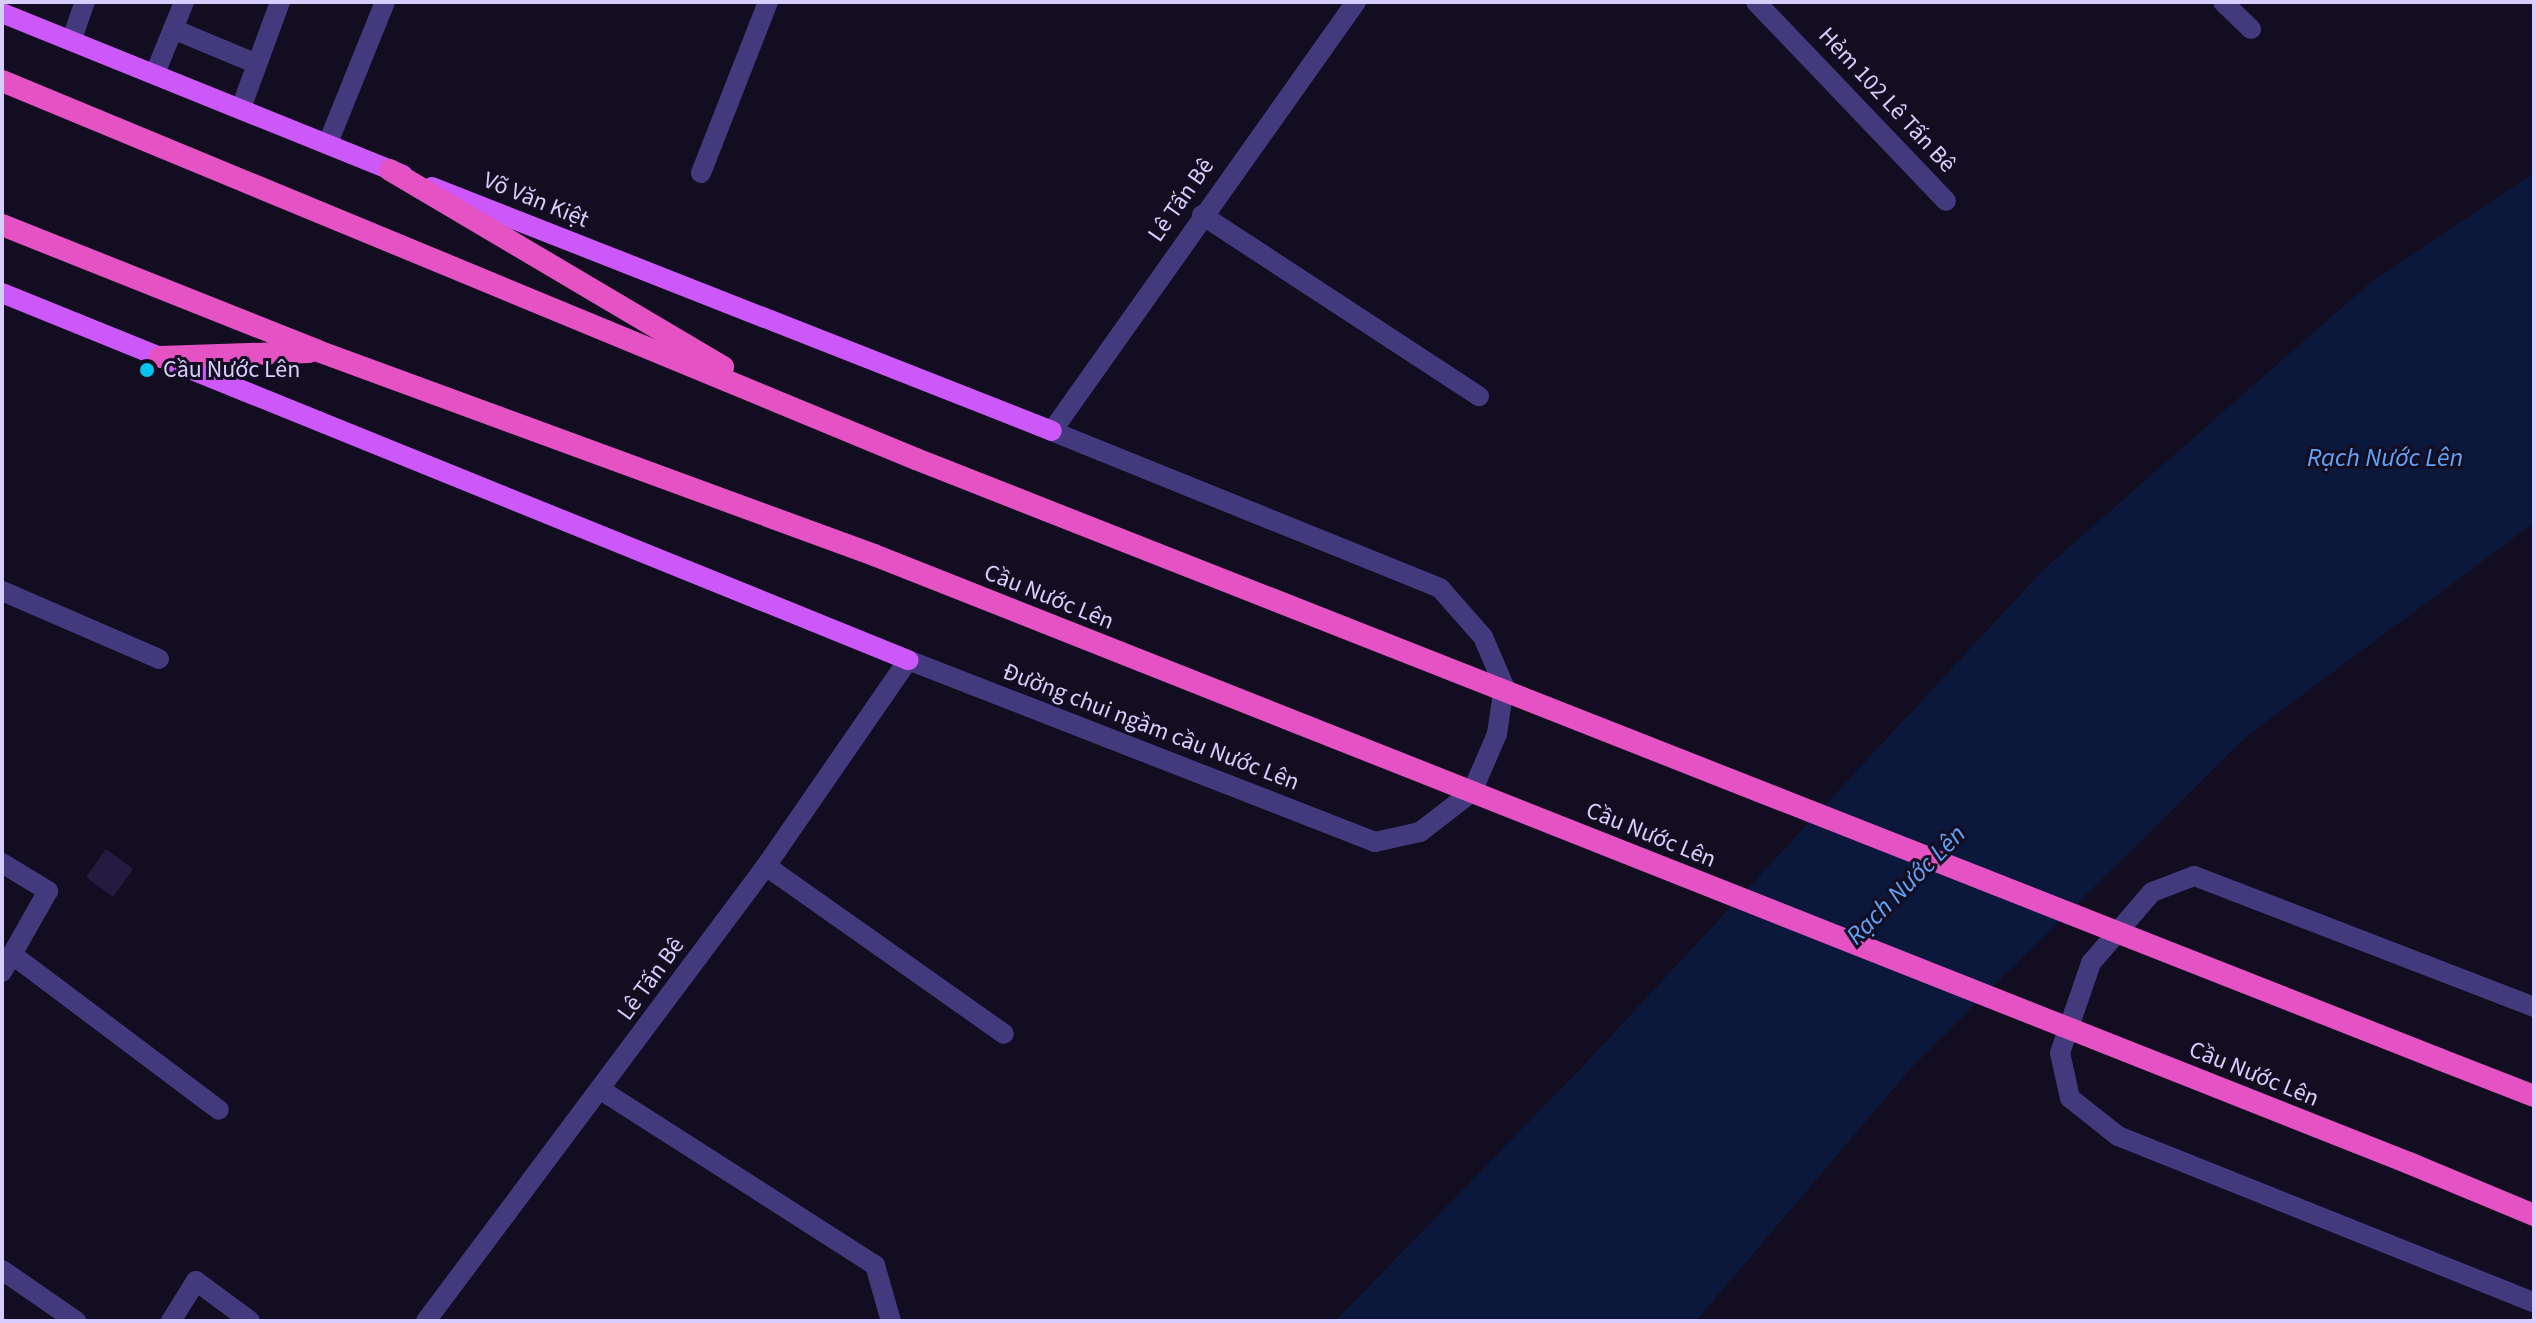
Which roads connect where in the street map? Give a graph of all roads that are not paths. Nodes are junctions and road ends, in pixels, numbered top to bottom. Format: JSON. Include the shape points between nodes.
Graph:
{"nodes":[{"id":1,"x":85,"y":2,"type":"edge"},
{"id":2,"x":184,"y":2,"type":"edge"},
{"id":3,"x":280,"y":2,"type":"edge"},
{"id":4,"x":385,"y":2,"type":"edge"},
{"id":5,"x":768,"y":2,"type":"edge"},
{"id":6,"x":1356,"y":2,"type":"edge"},
{"id":7,"x":1756,"y":2,"type":"edge"},
{"id":8,"x":2223,"y":2,"type":"edge"},
{"id":9,"x":2,"y":13,"type":"edge"},
{"id":10,"x":173,"y":29,"type":"junction"},
{"id":11,"x":2251,"y":29,"type":"dead end"},
{"id":12,"x":72,"y":39,"type":"junction"},
{"id":13,"x":257,"y":64,"type":"junction"},
{"id":14,"x":156,"y":71,"type":"junction"},
{"id":15,"x":2,"y":81,"type":"edge"},
{"id":16,"x":241,"y":108,"type":"junction"},
{"id":17,"x":328,"y":143,"type":"junction"},
{"id":18,"x":390,"y":170,"type":"junction"},
{"id":19,"x":701,"y":173,"type":"dead end"},
{"id":20,"x":1946,"y":201,"type":"dead end"},
{"id":21,"x":1202,"y":215,"type":"junction"},
{"id":22,"x":2,"y":225,"type":"edge"},
{"id":23,"x":2,"y":293,"type":"edge"},
{"id":24,"x":318,"y":351,"type":"junction"},
{"id":25,"x":160,"y":357,"type":"junction"},
{"id":26,"x":1479,"y":396,"type":"dead end"},
{"id":27,"x":793,"y":408,"type":"junction"},
{"id":28,"x":1052,"y":431,"type":"junction"},
{"id":29,"x":2,"y":591,"type":"edge"},
{"id":30,"x":159,"y":659,"type":"dead end"},
{"id":31,"x":908,"y":660,"type":"junction"},
{"id":32,"x":1472,"y":792,"type":"junction"},
{"id":33,"x":2,"y":863,"type":"edge"},
{"id":34,"x":766,"y":866,"type":"junction"},
{"id":35,"x":8,"y":964,"type":"edge"},
{"id":36,"x":2534,"y":1007,"type":"edge"},
{"id":37,"x":1004,"y":1034,"type":"dead end"},
{"id":38,"x":601,"y":1090,"type":"junction"},
{"id":39,"x":2534,"y":1096,"type":"edge"},
{"id":40,"x":219,"y":1110,"type":"dead end"},
{"id":41,"x":2534,"y":1215,"type":"edge"},
{"id":42,"x":2,"y":1270,"type":"edge"},
{"id":43,"x":2534,"y":1302,"type":"edge"},
{"id":44,"x":76,"y":1321,"type":"edge"},
{"id":45,"x":171,"y":1321,"type":"edge"},
{"id":46,"x":250,"y":1321,"type":"edge"},
{"id":47,"x":426,"y":1321,"type":"edge"},
{"id":48,"x":891,"y":1321,"type":"edge"}],
"edges":[{"from":1,"to":12,"type":"street"},
{"from":2,"to":10,"type":"street"},
{"from":3,"to":13,"type":"street"},
{"from":4,"to":17,"type":"street"},
{"from":5,"to":19,"type":"street"},
{"from":6,"to":21,"type":"street","name":"Lê Tấn Bê"},
{"from":7,"to":20,"type":"street","name":"Hẻm 102 Lê Tấn Bê"},
{"from":8,"to":11,"type":"street"},
{"from":9,"to":12,"type":"main road","name":"Võ Văn Kiệt"},
{"from":10,"to":13,"type":"street"},
{"from":10,"to":14,"type":"street"},
{"from":12,"to":14,"type":"main road","name":"Võ Văn Kiệt"},
{"from":13,"to":16,"type":"street"},
{"from":14,"to":16,"type":"main road","name":"Võ Văn Kiệt"},
{"from":15,"to":27,"type":"highway"},
{"from":16,"to":17,"type":"main road","name":"Võ Văn Kiệt"},
{"from":17,"to":18,"type":"main road","name":"Võ Văn Kiệt"},
{"from":18,"to":27,"type":"highway"},
{"from":18,"to":28,"type":"main road","name":"Võ Văn Kiệt"},
{"from":21,"to":26,"type":"street"},
{"from":21,"to":28,"type":"street","name":"Lê Tấn Bê"},
{"from":22,"to":24,"type":"highway"},
{"from":23,"to":25,"type":"main road"},
{"from":24,"to":25,"type":"highway"},
{"from":24,"to":32,"type":"highway","name":"Cầu Nước Lên","bridge":true,"via":[[874,555]]},
{"from":25,"to":31,"type":"main road"},
{"from":27,"to":39,"type":"highway","bridge":true},
{"from":28,"to":32,"type":"street","via":[[1440,588],[1483,637],[1504,686],[1497,734]]},
{"from":29,"to":30,"type":"street"},
{"from":31,"to":32,"type":"street","name":"Đường chui ngầm cầu Nước Lên","via":[[1375,842],[1420,832]]},
{"from":31,"to":34,"type":"street","name":"Lê Tấn Bê"},
{"from":32,"to":41,"type":"highway","name":"Cầu Nước Lên","bridge":true},
{"from":33,"to":35,"type":"street","via":[[48,891]]},
{"from":34,"to":37,"type":"street"},
{"from":34,"to":38,"type":"street","name":"Lê Tấn Bê"},
{"from":35,"to":40,"type":"street"},
{"from":36,"to":43,"type":"street","via":[[2194,876],[2152,892],[2091,963],[2060,1053],[2070,1098],[2118,1136]]},
{"from":38,"to":47,"type":"street","name":"Lê Tấn Bê"},
{"from":38,"to":48,"type":"street","via":[[875,1265]]},
{"from":42,"to":44,"type":"street"},
{"from":45,"to":46,"type":"street","via":[[196,1281]]}]}
